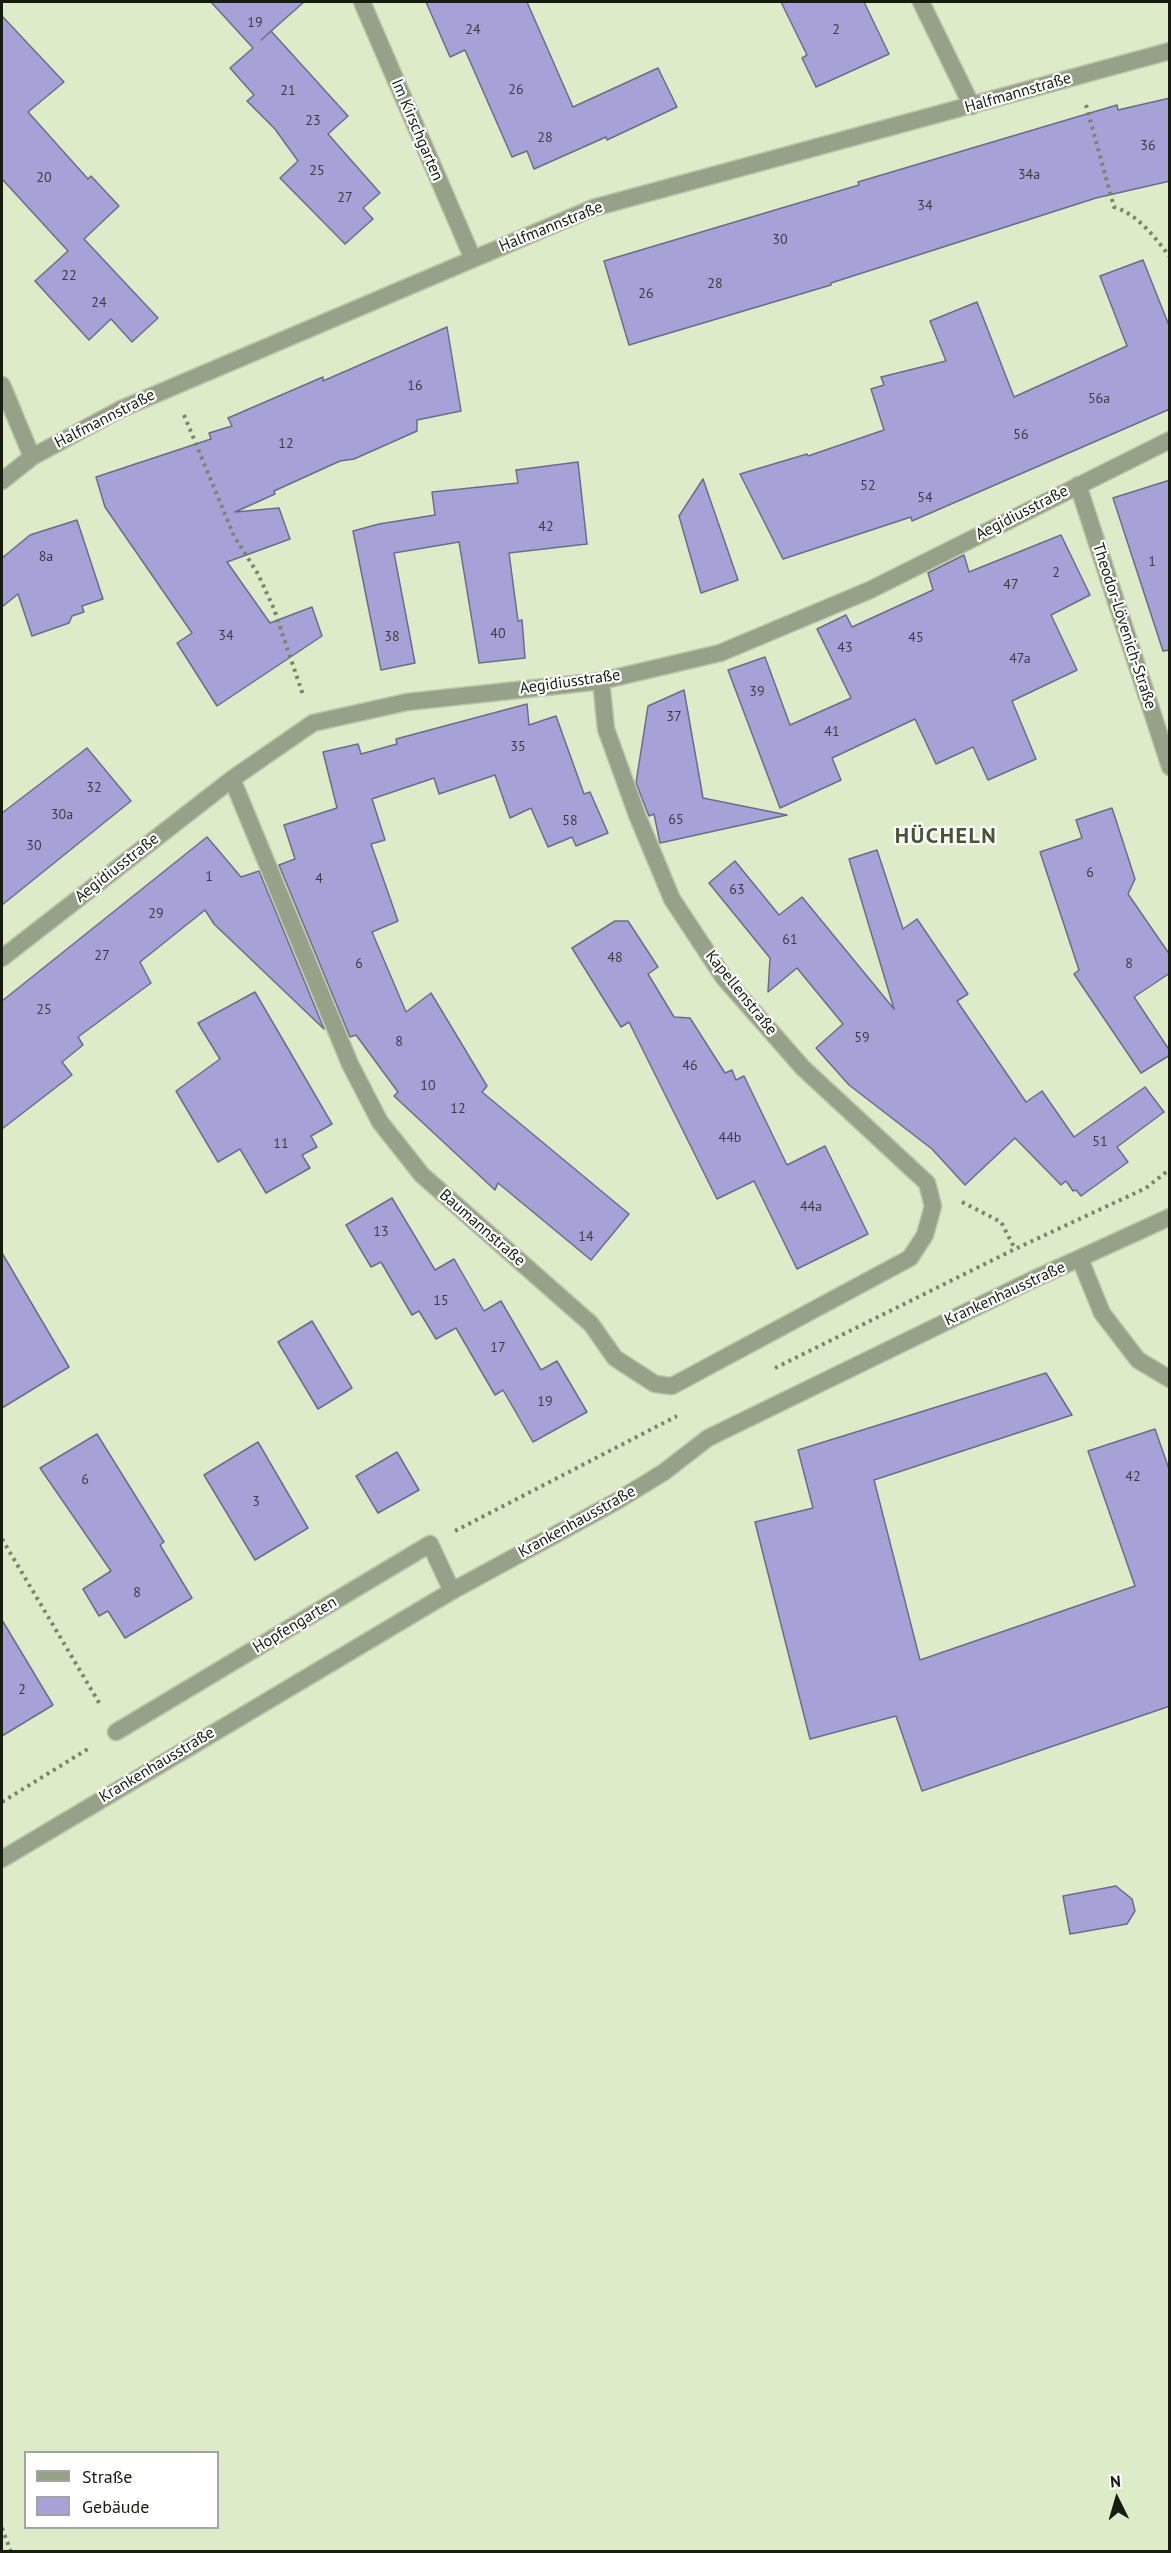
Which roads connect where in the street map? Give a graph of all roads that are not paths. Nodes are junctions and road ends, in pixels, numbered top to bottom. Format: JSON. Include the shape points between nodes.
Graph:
{"nodes":[{"id":1,"x":362,"y":2,"type":"edge"},
{"id":2,"x":921,"y":2,"type":"edge"},
{"id":3,"x":1170,"y":51,"type":"edge"},
{"id":4,"x":972,"y":106,"type":"junction"},
{"id":5,"x":473,"y":259,"type":"junction"},
{"id":6,"x":2,"y":386,"type":"edge"},
{"id":7,"x":1170,"y":440,"type":"edge"},
{"id":8,"x":32,"y":457,"type":"junction"},
{"id":9,"x":2,"y":481,"type":"edge"},
{"id":10,"x":1078,"y":485,"type":"junction"},
{"id":11,"x":601,"y":681,"type":"junction"},
{"id":12,"x":1170,"y":767,"type":"edge"},
{"id":13,"x":231,"y":779,"type":"junction"},
{"id":14,"x":2,"y":958,"type":"edge"},
{"id":15,"x":1170,"y":1217,"type":"edge"},
{"id":16,"x":910,"y":1258,"type":"joint"},
{"id":17,"x":1080,"y":1259,"type":"junction"},
{"id":18,"x":1170,"y":1379,"type":"edge"},
{"id":19,"x":452,"y":1591,"type":"junction"},
{"id":20,"x":116,"y":1732,"type":"road end"},
{"id":21,"x":2,"y":1859,"type":"edge"}],
"edges":[{"from":1,"to":5,"type":"street","name":"Im Kirschgarten"},
{"from":2,"to":4,"type":"street"},
{"from":3,"to":4,"type":"street","name":"Halfmannstraße"},
{"from":4,"to":5,"type":"street","name":"Halfmannstraße","via":[[593,207]]},
{"from":5,"to":8,"type":"street","name":"Halfmannstraße","via":[[121,409]]},
{"from":6,"to":8,"type":"street"},
{"from":7,"to":10,"type":"street","name":"Aegidiusstraße"},
{"from":8,"to":9,"type":"street","name":"Halfmannstraße"},
{"from":10,"to":11,"type":"street","name":"Aegidiusstraße","via":[[870,590],[720,653]]},
{"from":10,"to":12,"type":"street","name":"Theodor-Lövenich-Straße"},
{"from":11,"to":13,"type":"street","name":"Aegidiusstraße","via":[[407,702],[313,723]]},
{"from":11,"to":16,"type":"street","name":"Kapellenstraße","via":[[606,729],[672,899],[724,978],[803,1068],[927,1183],[933,1206],[925,1235]]},
{"from":13,"to":14,"type":"street","name":"Aegidiusstraße"},
{"from":13,"to":16,"type":"street","name":"Baumannstraße","via":[[350,1064],[380,1122],[422,1175],[591,1324],[615,1358],[655,1384],[672,1386]]},
{"from":15,"to":17,"type":"street","name":"Krankenhausstraße"},
{"from":17,"to":18,"type":"street","via":[[1102,1313],[1138,1360]]},
{"from":17,"to":19,"type":"street","name":"Krankenhausstraße","via":[[708,1438],[617,1501]]},
{"from":19,"to":20,"type":"street","name":"Hopfengarten","via":[[430,1544]]},
{"from":19,"to":21,"type":"street","name":"Krankenhausstraße"}]}
